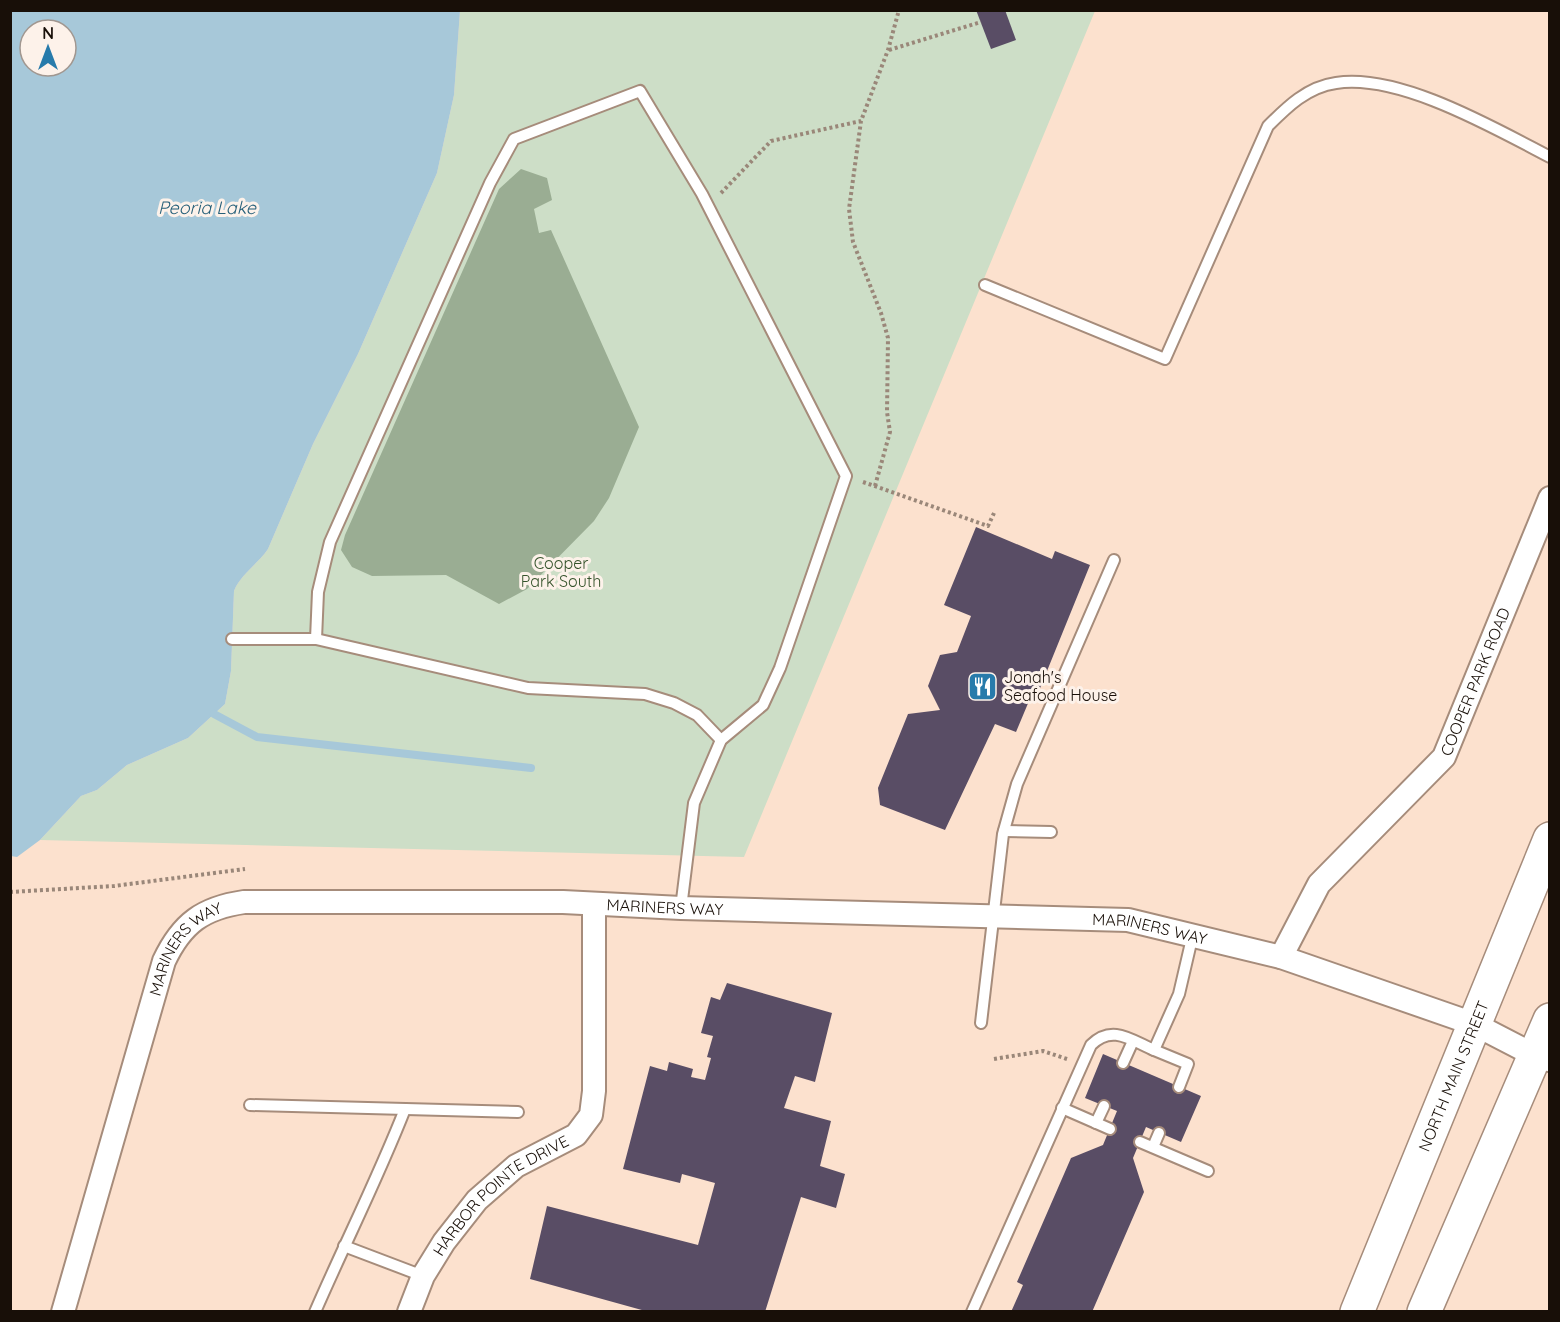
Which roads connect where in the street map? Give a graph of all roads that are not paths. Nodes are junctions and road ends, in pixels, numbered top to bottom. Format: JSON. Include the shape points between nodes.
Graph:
{"nodes":[{"id":1,"x":1550,"y":157,"type":"edge"},
{"id":2,"x":986,"y":285,"type":"dead end"},
{"id":3,"x":1550,"y":498,"type":"edge"},
{"id":4,"x":1114,"y":560,"type":"dead end"},
{"id":5,"x":232,"y":639,"type":"dead end"},
{"id":6,"x":316,"y":639,"type":"junction"},
{"id":7,"x":721,"y":740,"type":"junction"},
{"id":8,"x":1004,"y":831,"type":"junction"},
{"id":9,"x":1052,"y":832,"type":"dead end"},
{"id":10,"x":1550,"y":839,"type":"edge"},
{"id":11,"x":594,"y":905,"type":"junction"},
{"id":12,"x":681,"y":908,"type":"junction"},
{"id":13,"x":992,"y":915,"type":"junction"},
{"id":14,"x":1193,"y":934,"type":"junction"},
{"id":15,"x":1281,"y":957,"type":"junction"},
{"id":16,"x":1550,"y":1020,"type":"edge"},
{"id":17,"x":981,"y":1023,"type":"dead end"},
{"id":18,"x":1474,"y":1024,"type":"junction"},
{"id":19,"x":1133,"y":1041,"type":"junction"},
{"id":20,"x":1154,"y":1050,"type":"junction"},
{"id":21,"x":1542,"y":1058,"type":"edge"},
{"id":22,"x":1123,"y":1063,"type":"dead end"},
{"id":23,"x":1179,"y":1087,"type":"dead end"},
{"id":24,"x":250,"y":1105,"type":"dead end"},
{"id":25,"x":1104,"y":1106,"type":"dead end"},
{"id":26,"x":1062,"y":1108,"type":"junction"},
{"id":27,"x":405,"y":1109,"type":"junction"},
{"id":28,"x":519,"y":1112,"type":"dead end"},
{"id":29,"x":1096,"y":1123,"type":"junction"},
{"id":30,"x":1110,"y":1129,"type":"dead end"},
{"id":31,"x":1159,"y":1133,"type":"dead end"},
{"id":32,"x":1140,"y":1142,"type":"dead end"},
{"id":33,"x":1153,"y":1147,"type":"junction"},
{"id":34,"x":1208,"y":1171,"type":"dead end"},
{"id":35,"x":344,"y":1246,"type":"junction"},
{"id":36,"x":423,"y":1276,"type":"junction"},
{"id":37,"x":63,"y":1311,"type":"edge"},
{"id":38,"x":315,"y":1311,"type":"edge"},
{"id":39,"x":409,"y":1311,"type":"edge"},
{"id":40,"x":972,"y":1311,"type":"edge"},
{"id":41,"x":1357,"y":1311,"type":"edge"},
{"id":42,"x":1424,"y":1311,"type":"edge"}],
"edges":[{"from":1,"to":2,"type":"lane","via":[[1472,117],[1390,85],[1336,83],[1298,97],[1268,126],[1165,359]]},
{"from":3,"to":15,"type":"street","name":"COOPER PARK ROAD","via":[[1444,757],[1319,884]]},
{"from":4,"to":8,"type":"lane","via":[[1017,784]]},
{"from":5,"to":6,"type":"lane"},
{"from":6,"to":7,"type":"lane","via":[[528,688],[645,694],[697,715]]},
{"from":6,"to":7,"type":"lane","via":[[318,592],[330,542],[490,183],[514,139],[640,91],[708,206],[846,476],[780,668],[763,705]]},
{"from":7,"to":12,"type":"lane","via":[[694,803]]},
{"from":8,"to":9,"type":"lane"},
{"from":8,"to":13,"type":"lane"},
{"from":10,"to":18,"type":"highway","name":"NORTH MAIN STREET"},
{"from":11,"to":12,"type":"street","name":"MARINERS WAY"},
{"from":11,"to":36,"type":"street","name":"HARBOR POINTE DRIVE","via":[[591,1115],[576,1135],[516,1166],[477,1200]]},
{"from":11,"to":37,"type":"street","name":"MARINERS WAY","via":[[244,902],[223,905],[195,918],[174,940],[164,961]]},
{"from":12,"to":13,"type":"street","name":"MARINERS WAY"},
{"from":13,"to":14,"type":"street","name":"MARINERS WAY","via":[[1128,920]]},
{"from":13,"to":17,"type":"lane"},
{"from":14,"to":15,"type":"street","name":"MARINERS WAY"},
{"from":14,"to":20,"type":"lane","via":[[1179,994]]},
{"from":15,"to":18,"type":"street","name":"MARINERS WAY"},
{"from":16,"to":21,"type":"highway"},
{"from":18,"to":21,"type":"street","name":"MARINERS WAY"},
{"from":18,"to":41,"type":"highway","name":"NORTH MAIN STREET"},
{"from":19,"to":20,"type":"lane"},
{"from":19,"to":22,"type":"lane"},
{"from":19,"to":26,"type":"lane","via":[[1114,1033],[1100,1035],[1091,1045]]},
{"from":20,"to":23,"type":"lane","via":[[1188,1064]]},
{"from":21,"to":42,"type":"highway"},
{"from":24,"to":27,"type":"lane"},
{"from":25,"to":29,"type":"lane"},
{"from":26,"to":29,"type":"lane"},
{"from":26,"to":40,"type":"lane"},
{"from":27,"to":28,"type":"lane"},
{"from":27,"to":35,"type":"lane"},
{"from":29,"to":30,"type":"lane"},
{"from":31,"to":33,"type":"lane"},
{"from":32,"to":33,"type":"lane"},
{"from":33,"to":34,"type":"lane"},
{"from":35,"to":36,"type":"lane"},
{"from":35,"to":38,"type":"lane"},
{"from":36,"to":39,"type":"street","name":"HARBOR POINTE DRIVE"}]}
